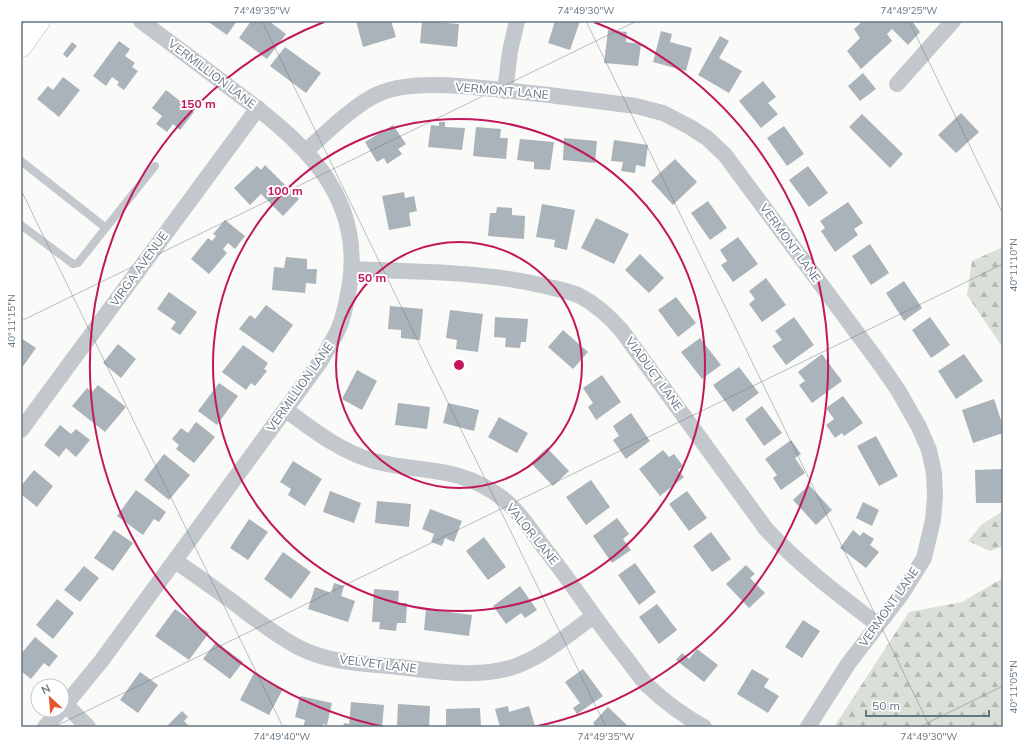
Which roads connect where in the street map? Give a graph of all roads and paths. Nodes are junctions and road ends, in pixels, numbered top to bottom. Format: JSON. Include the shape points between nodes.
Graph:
{"nodes":[{"id":1,"x":39,"y":21,"type":"edge"},
{"id":2,"x":141,"y":21,"type":"edge"},
{"id":3,"x":517,"y":21,"type":"edge"},
{"id":4,"x":953,"y":21,"type":"edge"},
{"id":5,"x":21,"y":46,"type":"edge"},
{"id":6,"x":897,"y":84,"type":"dead end"},
{"id":7,"x":505,"y":90,"type":"junction"},
{"id":8,"x":258,"y":108,"type":"junction"},
{"id":9,"x":306,"y":151,"type":"junction"},
{"id":10,"x":21,"y":161,"type":"edge"},
{"id":11,"x":155,"y":166,"type":"dead end"},
{"id":12,"x":21,"y":226,"type":"edge"},
{"id":13,"x":106,"y":228,"type":"junction"},
{"id":14,"x":352,"y":269,"type":"junction"},
{"id":15,"x":286,"y":410,"type":"junction"},
{"id":16,"x":21,"y":430,"type":"edge"},
{"id":17,"x":175,"y":561,"type":"junction"},
{"id":18,"x":594,"y":616,"type":"junction"},
{"id":19,"x":878,"y":625,"type":"junction"},
{"id":20,"x":70,"y":699,"type":"edge"},
{"id":21,"x":70,"y":713,"type":"edge"},
{"id":22,"x":54,"y":718,"type":"edge"},
{"id":23,"x":45,"y":727,"type":"edge"},
{"id":24,"x":88,"y":727,"type":"edge"},
{"id":25,"x":704,"y":727,"type":"edge"},
{"id":26,"x":808,"y":727,"type":"edge"}],
"edges":[{"from":1,"to":5,"type":"main road"},
{"from":2,"to":8,"type":"street","name":"VERMILLION LANE"},
{"from":3,"to":7,"type":"street"},
{"from":4,"to":6,"type":"street"},
{"from":7,"to":9,"type":"street","name":"VERMONT LANE","via":[[416,86],[389,91],[372,97]]},
{"from":7,"to":19,"type":"street","name":"VERMONT LANE","via":[[636,106],[663,113],[690,126],[707,138],[725,156],[776,222],[880,364],[898,390],[929,450],[934,472],[935,496],[933,520],[924,558]]},
{"from":8,"to":9,"type":"street","name":"VERMILLION LANE"},
{"from":8,"to":16,"type":"street","name":"VIRGA AVENUE"},
{"from":9,"to":14,"type":"street","name":"VERMILLION LANE","via":[[336,192],[344,213],[352,252]]},
{"from":10,"to":13,"type":"lane"},
{"from":11,"to":13,"type":"lane"},
{"from":12,"to":13,"type":"lane","via":[[73,264],[78,263]]},
{"from":14,"to":15,"type":"street","name":"VERMILLION LANE","via":[[346,307],[338,330],[320,362]]},
{"from":14,"to":19,"type":"street","name":"VIADUCT LANE","via":[[530,282],[567,291],[601,309],[635,348],[766,529],[815,577]]},
{"from":15,"to":17,"type":"street","name":"VERMILLION LANE"},
{"from":15,"to":18,"type":"street","name":"VALOR LANE","via":[[329,440],[353,453],[387,464],[441,470],[484,486],[516,511]]},
{"from":17,"to":18,"type":"street","name":"VELVET LANE","via":[[267,629],[299,648],[359,663],[448,672],[493,672],[528,661]]},
{"from":17,"to":20,"type":"street","name":"VERMILLION LANE"},
{"from":18,"to":25,"type":"street","name":"VALOR LANE","via":[[648,686],[668,704]]},
{"from":19,"to":26,"type":"street","name":"VERMONT LANE","via":[[848,664]]},
{"from":21,"to":24,"type":"street"},
{"from":22,"to":23,"type":"street","name":"VERMILLION LANE"}]}
